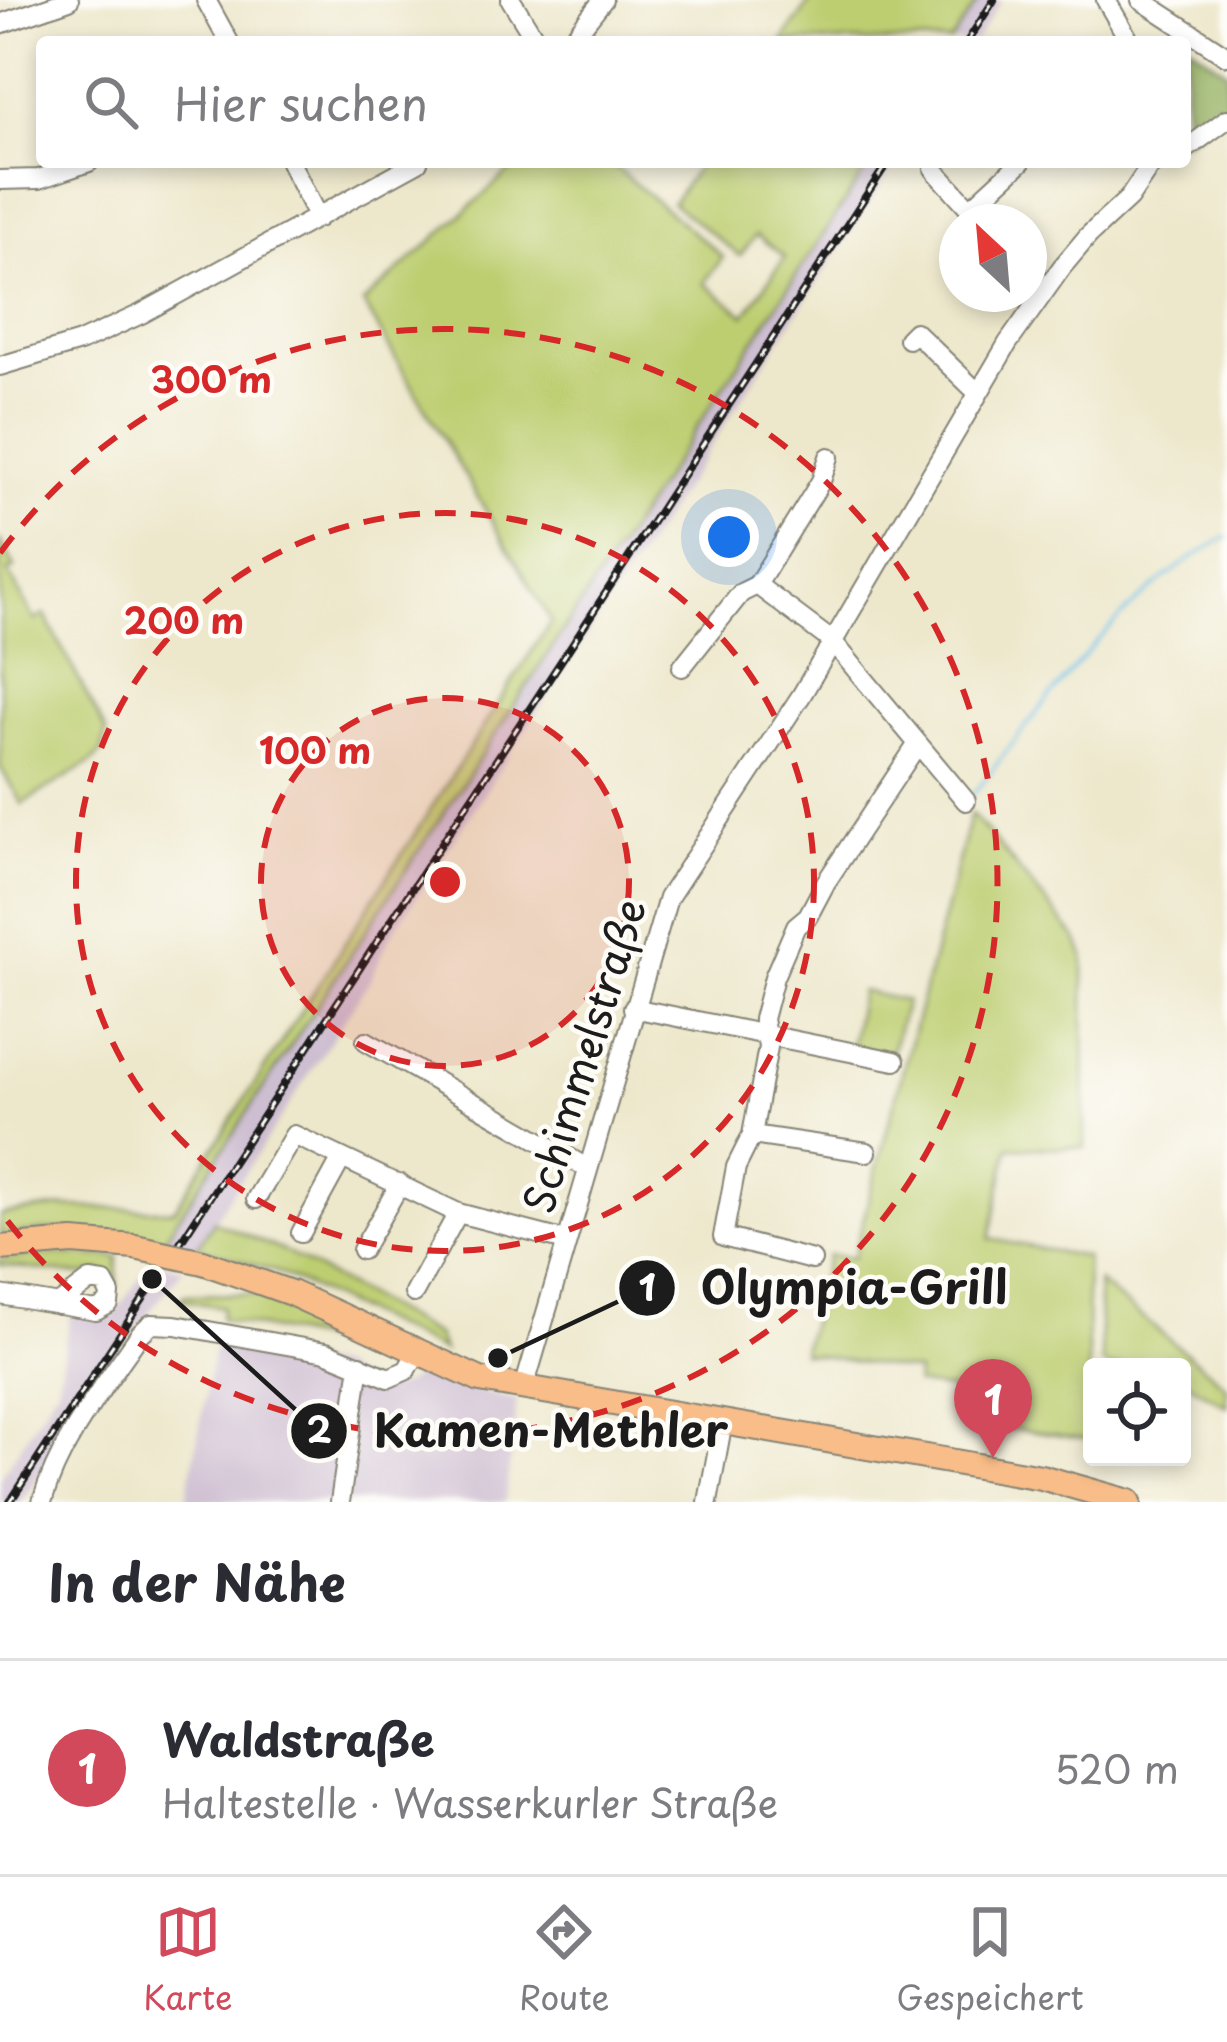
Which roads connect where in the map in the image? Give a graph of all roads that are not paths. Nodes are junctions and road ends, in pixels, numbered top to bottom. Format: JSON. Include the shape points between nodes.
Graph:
{"nodes":[{"id":1,"x":69,"y":0,"type":"edge"},
{"id":2,"x":206,"y":0,"type":"edge"},
{"id":3,"x":511,"y":0,"type":"edge"},
{"id":4,"x":603,"y":0,"type":"edge"},
{"id":5,"x":1106,"y":0,"type":"edge"},
{"id":6,"x":1142,"y":0,"type":"edge"},
{"id":7,"x":0,"y":23,"type":"edge"},
{"id":8,"x":227,"y":36,"type":"edge"},
{"id":9,"x":533,"y":36,"type":"edge"},
{"id":10,"x":575,"y":36,"type":"edge"},
{"id":11,"x":1127,"y":36,"type":"edge"},
{"id":12,"x":1227,"y":56,"type":"edge"},
{"id":13,"x":1227,"y":119,"type":"edge"},
{"id":14,"x":1191,"y":146,"type":"edge"},
{"id":15,"x":71,"y":168,"type":"edge"},
{"id":16,"x":293,"y":168,"type":"edge"},
{"id":17,"x":407,"y":168,"type":"edge"},
{"id":18,"x":1016,"y":168,"type":"edge"},
{"id":19,"x":1149,"y":168,"type":"edge"},
{"id":20,"x":934,"y":169,"type":"dead end"},
{"id":21,"x":0,"y":180,"type":"edge"},
{"id":22,"x":965,"y":204,"type":"edge"},
{"id":23,"x":985,"y":204,"type":"edge"},
{"id":24,"x":318,"y":218,"type":"junction"},
{"id":25,"x":1047,"y":276,"type":"edge"},
{"id":26,"x":1022,"y":312,"type":"edge"},
{"id":27,"x":908,"y":339,"type":"dead end"},
{"id":28,"x":0,"y":366,"type":"edge"},
{"id":29,"x":978,"y":393,"type":"junction"},
{"id":30,"x":829,"y":458,"type":"dead end"},
{"id":31,"x":758,"y":585,"type":"junction"},
{"id":32,"x":833,"y":642,"type":"junction"},
{"id":33,"x":682,"y":667,"type":"dead end"},
{"id":34,"x":917,"y":745,"type":"junction"},
{"id":35,"x":966,"y":802,"type":"dead end"},
{"id":36,"x":633,"y":1008,"type":"junction"},
{"id":37,"x":765,"y":1033,"type":"junction"},
{"id":38,"x":366,"y":1041,"type":"dead end"},
{"id":39,"x":895,"y":1061,"type":"dead end"},
{"id":40,"x":752,"y":1135,"type":"junction"},
{"id":41,"x":867,"y":1152,"type":"dead end"},
{"id":42,"x":342,"y":1158,"type":"junction"},
{"id":43,"x":587,"y":1168,"type":"junction"},
{"id":44,"x":400,"y":1184,"type":"junction"},
{"id":45,"x":256,"y":1198,"type":"dead end"},
{"id":46,"x":458,"y":1213,"type":"junction"},
{"id":47,"x":301,"y":1233,"type":"dead end"},
{"id":48,"x":566,"y":1241,"type":"junction"},
{"id":49,"x":0,"y":1247,"type":"edge"},
{"id":50,"x":362,"y":1250,"type":"dead end"},
{"id":51,"x":812,"y":1260,"type":"dead end"},
{"id":52,"x":414,"y":1293,"type":"dead end"},
{"id":53,"x":0,"y":1295,"type":"edge"},
{"id":54,"x":58,"y":1305,"type":"dead end"},
{"id":55,"x":416,"y":1352,"type":"junction"},
{"id":56,"x":360,"y":1365,"type":"junction"},
{"id":57,"x":524,"y":1388,"type":"junction"},
{"id":58,"x":723,"y":1421,"type":"junction"},
{"id":59,"x":42,"y":1502,"type":"edge"},
{"id":60,"x":340,"y":1502,"type":"edge"},
{"id":61,"x":708,"y":1502,"type":"edge"},
{"id":62,"x":1129,"y":1502,"type":"edge"}],
"edges":[{"from":1,"to":7,"type":"street"},
{"from":2,"to":8,"type":"street"},
{"from":3,"to":9,"type":"street"},
{"from":4,"to":10,"type":"street"},
{"from":5,"to":11,"type":"street"},
{"from":6,"to":12,"type":"street"},
{"from":13,"to":14,"type":"street"},
{"from":15,"to":21,"type":"street"},
{"from":16,"to":24,"type":"street"},
{"from":17,"to":24,"type":"street"},
{"from":18,"to":23,"type":"street"},
{"from":19,"to":25,"type":"street","name":"Schimmelstraße","via":[[1130,198]]},
{"from":20,"to":22,"type":"street"},
{"from":24,"to":28,"type":"street","via":[[95,336]]},
{"from":26,"to":29,"type":"street","name":"Schimmelstraße"},
{"from":27,"to":29,"type":"street","via":[[915,332]]},
{"from":29,"to":32,"type":"street","name":"Schimmelstraße"},
{"from":30,"to":31,"type":"street"},
{"from":31,"to":32,"type":"street"},
{"from":31,"to":33,"type":"street","via":[[740,593]]},
{"from":32,"to":34,"type":"street"},
{"from":32,"to":36,"type":"street","name":"Schimmelstraße","via":[[668,898]]},
{"from":34,"to":35,"type":"street"},
{"from":34,"to":37,"type":"street","via":[[796,926],[774,977]]},
{"from":36,"to":37,"type":"street"},
{"from":36,"to":43,"type":"street","name":"Schimmelstraße"},
{"from":37,"to":39,"type":"street"},
{"from":37,"to":40,"type":"street"},
{"from":38,"to":43,"type":"street"},
{"from":40,"to":41,"type":"street"},
{"from":40,"to":51,"type":"street","via":[[736,1167],[723,1238]]},
{"from":42,"to":44,"type":"street"},
{"from":42,"to":45,"type":"street","via":[[294,1135]]},
{"from":42,"to":47,"type":"street"},
{"from":43,"to":48,"type":"street","name":"Schimmelstraße"},
{"from":44,"to":46,"type":"street"},
{"from":44,"to":50,"type":"street"},
{"from":46,"to":48,"type":"street"},
{"from":46,"to":52,"type":"street"},
{"from":48,"to":57,"type":"street","name":"Schimmelstraße"},
{"from":49,"to":55,"type":"main road","bridge":true,"via":[[73,1242],[203,1262]]},
{"from":53,"to":54,"type":"street"},
{"from":55,"to":56,"type":"street","via":[[398,1376]]},
{"from":55,"to":57,"type":"main road","via":[[470,1377]]},
{"from":56,"to":59,"type":"street","via":[[326,1352],[151,1324],[68,1442]]},
{"from":56,"to":60,"type":"street"},
{"from":57,"to":58,"type":"main road"},
{"from":58,"to":61,"type":"street"},
{"from":58,"to":62,"type":"main road","via":[[1068,1483]]}]}
